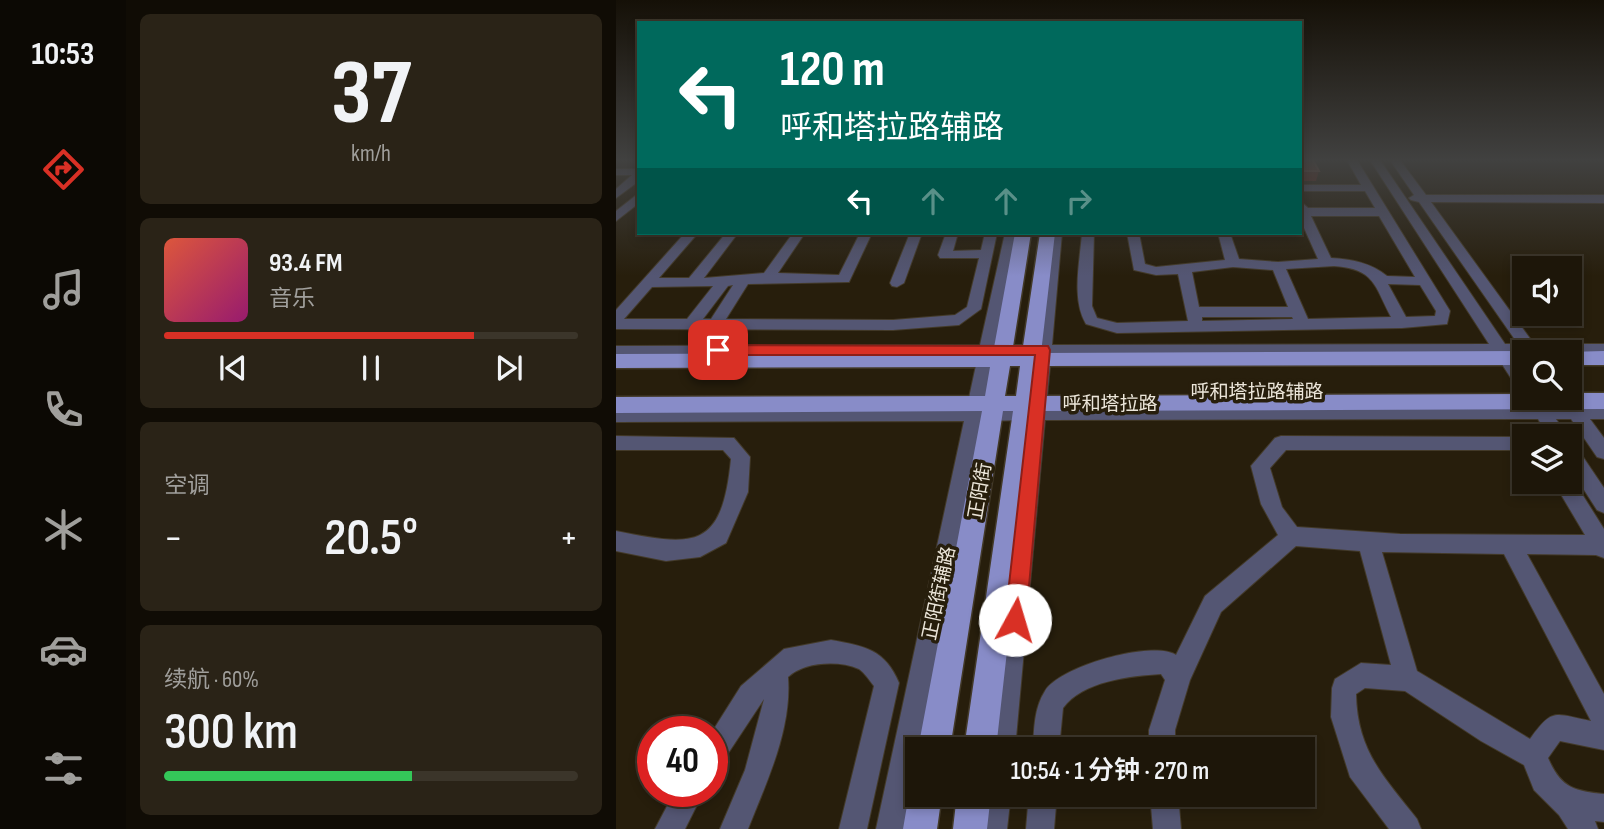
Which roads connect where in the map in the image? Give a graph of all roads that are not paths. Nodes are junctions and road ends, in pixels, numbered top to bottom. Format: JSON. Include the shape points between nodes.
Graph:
{"nodes":[{"id":1,"x":1411,"y":198,"type":"joint"},
{"id":2,"x":1376,"y":199,"type":"junction"},
{"id":3,"x":1387,"y":199,"type":"edge"},
{"id":4,"x":1544,"y":199,"type":"edge"},
{"id":5,"x":1604,"y":199,"type":"edge"},
{"id":6,"x":632,"y":207,"type":"edge"},
{"id":7,"x":1302,"y":209,"type":"edge"},
{"id":8,"x":1302,"y":211,"type":"edge"},
{"id":9,"x":616,"y":229,"type":"edge"},
{"id":10,"x":690,"y":235,"type":"edge"},
{"id":11,"x":730,"y":235,"type":"edge"},
{"id":12,"x":798,"y":235,"type":"edge"},
{"id":13,"x":865,"y":235,"type":"edge"},
{"id":14,"x":915,"y":235,"type":"edge"},
{"id":15,"x":951,"y":235,"type":"edge"},
{"id":16,"x":991,"y":235,"type":"edge"},
{"id":17,"x":1011,"y":235,"type":"edge"},
{"id":18,"x":1023,"y":235,"type":"edge"},
{"id":19,"x":1047,"y":235,"type":"edge"},
{"id":20,"x":1056,"y":235,"type":"edge"},
{"id":21,"x":1088,"y":235,"type":"edge"},
{"id":22,"x":1133,"y":235,"type":"edge"},
{"id":23,"x":1225,"y":235,"type":"edge"},
{"id":24,"x":987,"y":254,"type":"junction"},
{"id":25,"x":1233,"y":262,"type":"junction"},
{"id":26,"x":1326,"y":262,"type":"junction"},
{"id":27,"x":1278,"y":266,"type":"junction"},
{"id":28,"x":1184,"y":269,"type":"junction"},
{"id":29,"x":1374,"y":271,"type":"junction"},
{"id":30,"x":768,"y":277,"type":"junction"},
{"id":31,"x":743,"y":280,"type":"junction"},
{"id":32,"x":1425,"y":281,"type":"junction"},
{"id":33,"x":693,"y":282,"type":"junction"},
{"id":34,"x":724,"y":282,"type":"junction"},
{"id":35,"x":648,"y":283,"type":"junction"},
{"id":36,"x":897,"y":283,"type":"dead end"},
{"id":37,"x":1300,"y":318,"type":"junction"},
{"id":38,"x":1194,"y":319,"type":"junction"},
{"id":39,"x":616,"y":322,"type":"edge"},
{"id":40,"x":1402,"y":323,"type":"junction"},
{"id":41,"x":691,"y":324,"type":"junction"},
{"id":42,"x":716,"y":324,"type":"junction"},
{"id":43,"x":1512,"y":343,"type":"edge"},
{"id":44,"x":1512,"y":343,"type":"edge"},
{"id":45,"x":1604,"y":349,"type":"edge"},
{"id":46,"x":1582,"y":350,"type":"edge"},
{"id":47,"x":616,"y":351,"type":"edge"},
{"id":48,"x":1512,"y":353,"type":"edge"},
{"id":49,"x":993,"y":355,"type":"junction"},
{"id":50,"x":1036,"y":355,"type":"junction"},
{"id":51,"x":1582,"y":358,"type":"edge"},
{"id":52,"x":1604,"y":358,"type":"edge"},
{"id":53,"x":616,"y":361,"type":"edge"},
{"id":54,"x":1512,"y":399,"type":"edge"},
{"id":55,"x":1604,"y":401,"type":"edge"},
{"id":56,"x":1582,"y":402,"type":"edge"},
{"id":57,"x":616,"y":405,"type":"edge"},
{"id":58,"x":1582,"y":406,"type":"edge"},
{"id":59,"x":984,"y":408,"type":"junction"},
{"id":60,"x":1032,"y":408,"type":"junction"},
{"id":61,"x":1575,"y":410,"type":"edge"},
{"id":62,"x":1604,"y":412,"type":"edge"},
{"id":63,"x":616,"y":415,"type":"edge"},
{"id":64,"x":616,"y":443,"type":"edge"},
{"id":65,"x":1512,"y":443,"type":"edge"},
{"id":66,"x":1604,"y":452,"type":"edge"},
{"id":67,"x":1582,"y":471,"type":"edge"},
{"id":68,"x":1571,"y":494,"type":"edge"},
{"id":69,"x":1604,"y":505,"type":"edge"},
{"id":70,"x":1292,"y":536,"type":"junction"},
{"id":71,"x":616,"y":541,"type":"edge"},
{"id":72,"x":1368,"y":541,"type":"junction"},
{"id":73,"x":1511,"y":546,"type":"junction"},
{"id":74,"x":1603,"y":547,"type":"edge"},
{"id":75,"x":775,"y":673,"type":"junction"},
{"id":76,"x":1178,"y":678,"type":"junction"},
{"id":77,"x":1407,"y":679,"type":"junction"},
{"id":78,"x":1604,"y":720,"type":"edge"},
{"id":79,"x":728,"y":730,"type":"edge"},
{"id":80,"x":936,"y":737,"type":"edge"},
{"id":81,"x":982,"y":737,"type":"edge"},
{"id":82,"x":1003,"y":737,"type":"edge"},
{"id":83,"x":1047,"y":737,"type":"edge"},
{"id":84,"x":1162,"y":737,"type":"edge"},
{"id":85,"x":1604,"y":737,"type":"edge"},
{"id":86,"x":1534,"y":756,"type":"junction"},
{"id":87,"x":1569,"y":805,"type":"junction"},
{"id":88,"x":681,"y":807,"type":"edge"},
{"id":89,"x":924,"y":807,"type":"edge"},
{"id":90,"x":973,"y":807,"type":"edge"},
{"id":91,"x":996,"y":807,"type":"edge"},
{"id":92,"x":1042,"y":807,"type":"edge"},
{"id":93,"x":1165,"y":807,"type":"edge"},
{"id":94,"x":1604,"y":808,"type":"edge"},
{"id":95,"x":669,"y":829,"type":"edge"},
{"id":96,"x":734,"y":829,"type":"edge"},
{"id":97,"x":853,"y":829,"type":"edge"},
{"id":98,"x":890,"y":829,"type":"edge"},
{"id":99,"x":920,"y":829,"type":"edge"},
{"id":100,"x":970,"y":829,"type":"edge"},
{"id":101,"x":993,"y":829,"type":"edge"},
{"id":102,"x":1040,"y":829,"type":"edge"},
{"id":103,"x":1167,"y":829,"type":"edge"},
{"id":104,"x":1407,"y":829,"type":"edge"},
{"id":105,"x":1584,"y":829,"type":"edge"}],
"edges":[{"from":1,"to":43,"type":"street"},
{"from":1,"to":44,"type":"street"},
{"from":2,"to":3,"type":"street"},
{"from":2,"to":7,"type":"street"},
{"from":2,"to":32,"type":"street"},
{"from":4,"to":5,"type":"street"},
{"from":6,"to":9,"type":"street"},
{"from":8,"to":26,"type":"street"},
{"from":10,"to":35,"type":"street"},
{"from":11,"to":33,"type":"street"},
{"from":12,"to":30,"type":"street"},
{"from":13,"to":30,"type":"street","via":[[844,279]]},
{"from":14,"to":36,"type":"street"},
{"from":15,"to":24,"type":"street","via":[[945,255]]},
{"from":16,"to":24,"type":"street"},
{"from":17,"to":49,"type":"street"},
{"from":18,"to":49,"type":"main road","name":"正阳街"},
{"from":19,"to":50,"type":"main road"},
{"from":20,"to":50,"type":"street"},
{"from":21,"to":38,"type":"street","via":[[1085,306],[1091,321],[1117,328]]},
{"from":22,"to":28,"type":"street","via":[[1139,267]]},
{"from":23,"to":25,"type":"street"},
{"from":24,"to":42,"type":"street","via":[[974,309],[960,320],[893,325]]},
{"from":25,"to":27,"type":"street"},
{"from":25,"to":28,"type":"street"},
{"from":26,"to":27,"type":"street"},
{"from":26,"to":29,"type":"street","via":[[1355,263]]},
{"from":27,"to":37,"type":"street"},
{"from":28,"to":38,"type":"street"},
{"from":29,"to":32,"type":"street","via":[[1384,280]]},
{"from":29,"to":40,"type":"street"},
{"from":30,"to":31,"type":"street"},
{"from":31,"to":34,"type":"street"},
{"from":31,"to":42,"type":"street"},
{"from":32,"to":40,"type":"street","via":[[1443,311],[1442,321]]},
{"from":33,"to":34,"type":"street"},
{"from":33,"to":35,"type":"street"},
{"from":34,"to":41,"type":"street"},
{"from":35,"to":39,"type":"street"},
{"from":37,"to":38,"type":"street"},
{"from":37,"to":40,"type":"street"},
{"from":39,"to":41,"type":"street"},
{"from":41,"to":42,"type":"street"},
{"from":45,"to":46,"type":"street"},
{"from":47,"to":49,"type":"street"},
{"from":48,"to":50,"type":"main road"},
{"from":49,"to":50,"type":"main road"},
{"from":49,"to":53,"type":"main road"},
{"from":49,"to":59,"type":"main road","name":"正阳街"},
{"from":50,"to":60,"type":"main road"},
{"from":51,"to":52,"type":"main road"},
{"from":54,"to":60,"type":"main road","name":"呼和塔拉路"},
{"from":55,"to":56,"type":"main road","name":"呼和塔拉路"},
{"from":57,"to":59,"type":"main road","name":"呼和塔拉路"},
{"from":58,"to":62,"type":"street"},
{"from":59,"to":60,"type":"main road","name":"呼和塔拉路"},
{"from":59,"to":63,"type":"street"},
{"from":59,"to":80,"type":"main road","name":"正阳街"},
{"from":59,"to":98,"type":"street","name":"正阳街辅路"},
{"from":60,"to":81,"type":"main road"},
{"from":60,"to":82,"type":"street"},
{"from":61,"to":66,"type":"street"},
{"from":64,"to":71,"type":"street","via":[[728,443],[741,457],[738,492],[719,536],[700,547],[666,551]]},
{"from":65,"to":70,"type":"street","via":[[1281,443],[1260,466],[1268,500]]},
{"from":67,"to":69,"type":"street"},
{"from":68,"to":74,"type":"street"},
{"from":70,"to":72,"type":"street"},
{"from":70,"to":76,"type":"street","via":[[1213,604]]},
{"from":72,"to":73,"type":"street"},
{"from":72,"to":77,"type":"street"},
{"from":73,"to":74,"type":"street"},
{"from":73,"to":78,"type":"street"},
{"from":75,"to":79,"type":"street","via":[[750,695]]},
{"from":75,"to":96,"type":"street","via":[[777,702],[758,771]]},
{"from":75,"to":97,"type":"street","via":[[792,657],[831,652],[867,659],[887,683]]},
{"from":76,"to":83,"type":"street","via":[[1167,662],[1149,662],[1079,679],[1055,696]]},
{"from":76,"to":84,"type":"street"},
{"from":77,"to":86,"type":"street"},
{"from":77,"to":104,"type":"street","via":[[1361,675],[1344,688],[1345,718],[1360,767]]},
{"from":85,"to":86,"type":"street","via":[[1553,727]]},
{"from":86,"to":87,"type":"street","via":[[1544,780]]},
{"from":87,"to":94,"type":"street"},
{"from":87,"to":105,"type":"street"},
{"from":88,"to":95,"type":"street"},
{"from":89,"to":99,"type":"main road"},
{"from":90,"to":100,"type":"main road"},
{"from":91,"to":101,"type":"street"},
{"from":92,"to":102,"type":"street"},
{"from":93,"to":103,"type":"street"}]}
